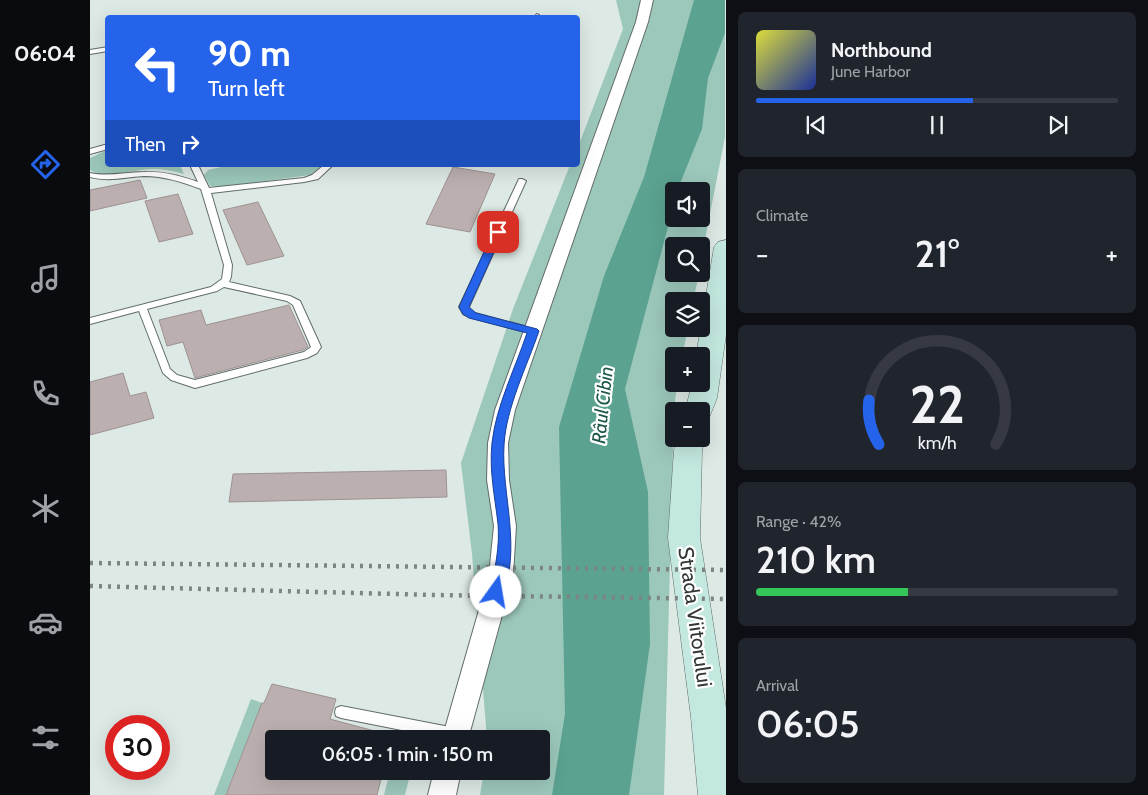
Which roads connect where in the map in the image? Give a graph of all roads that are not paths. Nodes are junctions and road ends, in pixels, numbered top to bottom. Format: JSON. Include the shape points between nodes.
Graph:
{"nodes":[{"id":1,"x":647,"y":0,"type":"edge"},
{"id":2,"x":105,"y":50,"type":"edge"},
{"id":3,"x":90,"y":52,"type":"edge"},
{"id":4,"x":105,"y":147,"type":"edge"},
{"id":5,"x":90,"y":152,"type":"edge"},
{"id":6,"x":195,"y":167,"type":"edge"},
{"id":7,"x":327,"y":167,"type":"edge"},
{"id":8,"x":90,"y":175,"type":"edge"},
{"id":9,"x":522,"y":181,"type":"dead end"},
{"id":10,"x":205,"y":189,"type":"junction"},
{"id":11,"x":726,"y":248,"type":"edge"},
{"id":12,"x":223,"y":284,"type":"junction"},
{"id":13,"x":142,"y":308,"type":"junction"},
{"id":14,"x":90,"y":321,"type":"edge"},
{"id":15,"x":720,"y":325,"type":"edge"},
{"id":16,"x":533,"y":331,"type":"junction"},
{"id":17,"x":702,"y":402,"type":"edge"},
{"id":18,"x":689,"y":447,"type":"edge"},
{"id":19,"x":341,"y":712,"type":"dead end"},
{"id":20,"x":427,"y":730,"type":"edge"},
{"id":21,"x":458,"y":730,"type":"edge"},
{"id":22,"x":446,"y":780,"type":"edge"},
{"id":23,"x":442,"y":795,"type":"edge"},
{"id":24,"x":717,"y":795,"type":"edge"}],
"edges":[{"from":1,"to":16,"type":"street"},
{"from":2,"to":3,"type":"lane"},
{"from":4,"to":5,"type":"lane"},
{"from":6,"to":10,"type":"lane"},
{"from":7,"to":10,"type":"lane","via":[[315,177],[304,180]]},
{"from":8,"to":10,"type":"lane","via":[[163,175]]},
{"from":9,"to":16,"type":"lane","via":[[464,307],[472,315]]},
{"from":10,"to":12,"type":"lane","via":[[228,265],[228,278]]},
{"from":11,"to":15,"type":"street"},
{"from":12,"to":13,"type":"lane","via":[[214,290]]},
{"from":12,"to":13,"type":"lane","via":[[297,303],[316,347],[314,352],[195,384],[186,382],[166,371]]},
{"from":13,"to":14,"type":"lane"},
{"from":15,"to":17,"type":"street"},
{"from":16,"to":21,"type":"street","via":[[505,410],[498,443],[498,480],[505,526],[501,575]]},
{"from":18,"to":24,"type":"street","name":"Strada Viitorului","via":[[684,538]]},
{"from":19,"to":20,"type":"lane"},
{"from":22,"to":23,"type":"street"}]}
